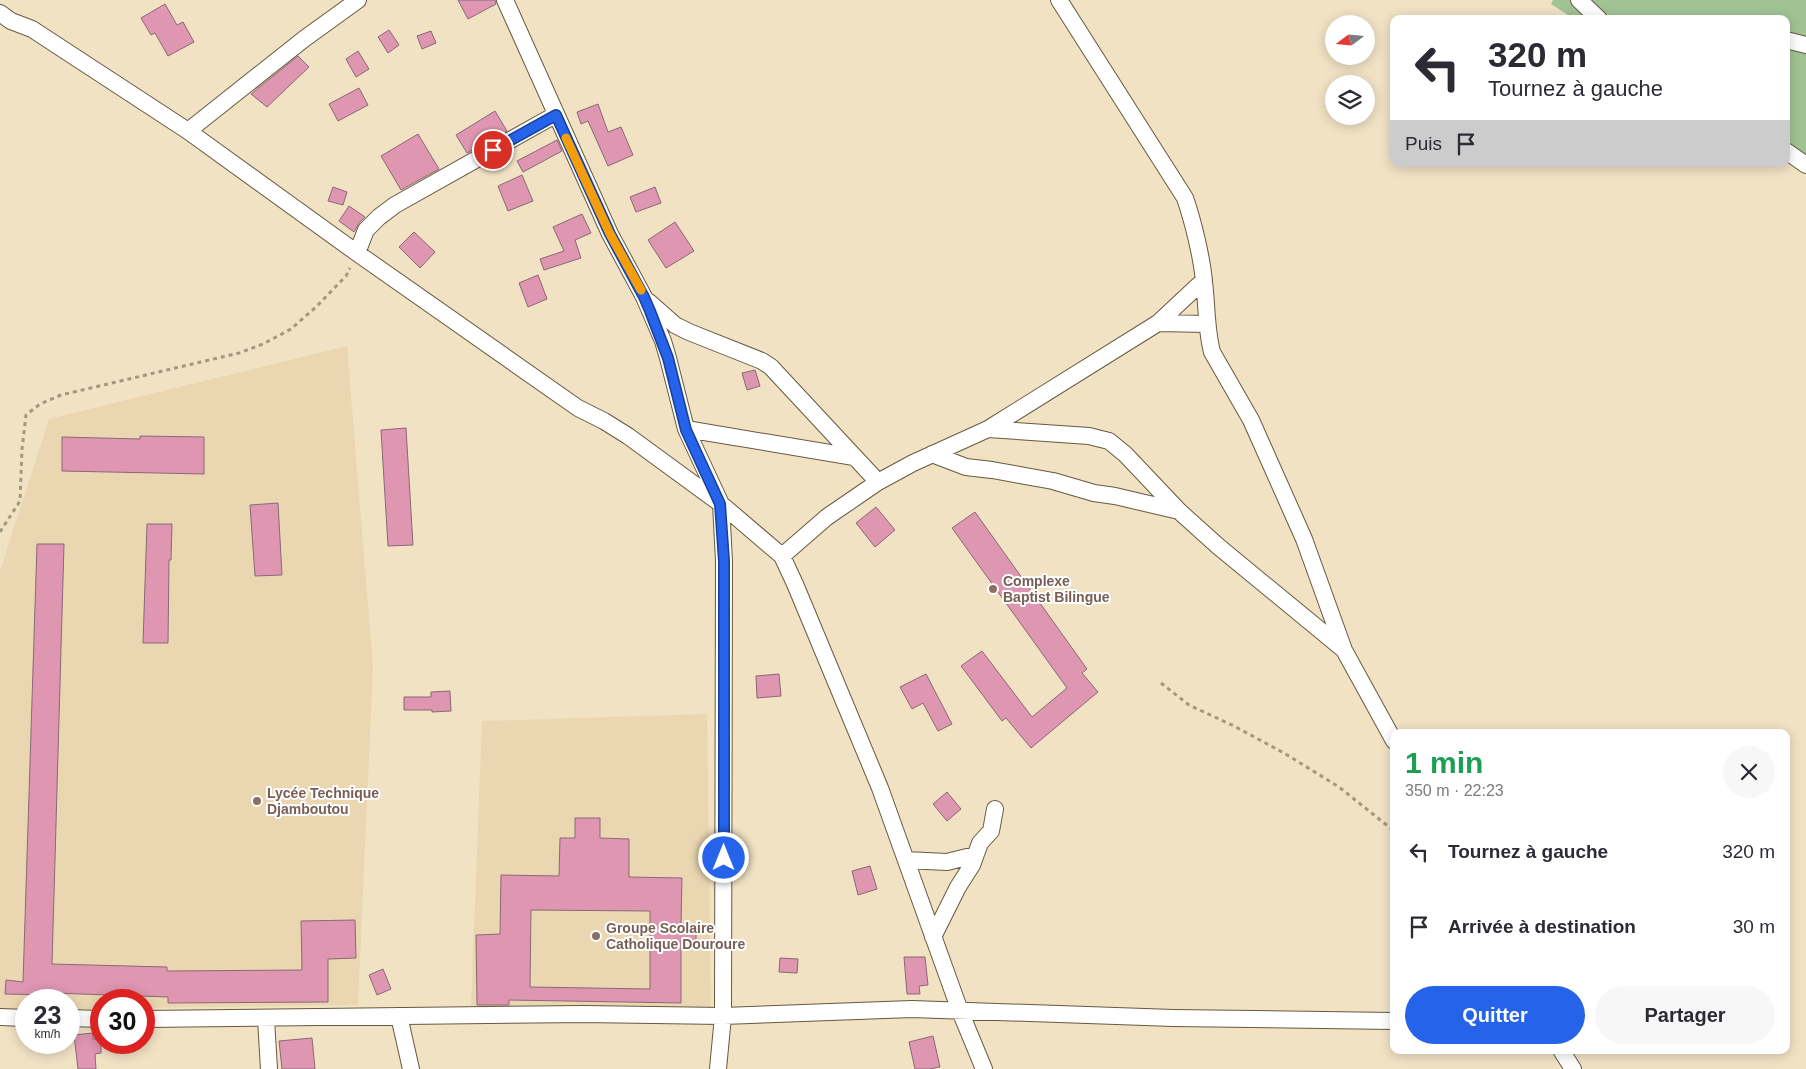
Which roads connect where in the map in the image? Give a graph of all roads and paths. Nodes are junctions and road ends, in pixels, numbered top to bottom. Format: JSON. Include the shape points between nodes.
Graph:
{"nodes":[{"id":1,"x":358,"y":0,"type":"edge"},
{"id":2,"x":505,"y":0,"type":"edge"},
{"id":3,"x":1059,"y":0,"type":"edge"},
{"id":4,"x":1579,"y":0,"type":"edge"},
{"id":5,"x":0,"y":13,"type":"edge"},
{"id":6,"x":1595,"y":15,"type":"edge"},
{"id":7,"x":1790,"y":41,"type":"edge"},
{"id":8,"x":1806,"y":45,"type":"edge"},
{"id":9,"x":556,"y":115,"type":"junction"},
{"id":10,"x":188,"y":131,"type":"junction"},
{"id":11,"x":1790,"y":154,"type":"edge"},
{"id":12,"x":1806,"y":165,"type":"edge"},
{"id":13,"x":356,"y":253,"type":"junction"},
{"id":14,"x":1204,"y":280,"type":"junction"},
{"id":15,"x":644,"y":297,"type":"junction"},
{"id":16,"x":1158,"y":323,"type":"junction"},
{"id":17,"x":1207,"y":324,"type":"junction"},
{"id":18,"x":988,"y":429,"type":"junction"},
{"id":19,"x":686,"y":430,"type":"junction"},
{"id":20,"x":932,"y":454,"type":"junction"},
{"id":21,"x":854,"y":457,"type":"junction"},
{"id":22,"x":878,"y":482,"type":"junction"},
{"id":23,"x":720,"y":504,"type":"junction"},
{"id":24,"x":1179,"y":511,"type":"junction"},
{"id":25,"x":0,"y":532,"type":"edge"},
{"id":26,"x":782,"y":556,"type":"junction"},
{"id":27,"x":1344,"y":650,"type":"junction"},
{"id":28,"x":1162,"y":682,"type":"dead end"},
{"id":29,"x":1390,"y":734,"type":"edge"},
{"id":30,"x":995,"y":809,"type":"dead end"},
{"id":31,"x":1390,"y":828,"type":"edge"},
{"id":32,"x":974,"y":857,"type":"junction"},
{"id":33,"x":906,"y":860,"type":"junction"},
{"id":34,"x":933,"y":937,"type":"junction"},
{"id":35,"x":960,"y":1011,"type":"junction"},
{"id":36,"x":399,"y":1016,"type":"junction"},
{"id":37,"x":723,"y":1016,"type":"junction"},
{"id":38,"x":0,"y":1017,"type":"edge"},
{"id":39,"x":15,"y":1018,"type":"edge"},
{"id":40,"x":266,"y":1018,"type":"junction"},
{"id":41,"x":155,"y":1019,"type":"edge"},
{"id":42,"x":1390,"y":1021,"type":"edge"},
{"id":43,"x":1564,"y":1054,"type":"edge"},
{"id":44,"x":269,"y":1069,"type":"edge"},
{"id":45,"x":411,"y":1069,"type":"edge"},
{"id":46,"x":718,"y":1069,"type":"edge"},
{"id":47,"x":984,"y":1069,"type":"edge"},
{"id":48,"x":1573,"y":1069,"type":"edge"}],
"edges":[{"from":1,"to":10,"type":"street"},
{"from":2,"to":9,"type":"street"},
{"from":3,"to":14,"type":"street","via":[[1184,198],[1190,212]]},
{"from":4,"to":6,"type":"street"},
{"from":5,"to":10,"type":"street","via":[[32,29]]},
{"from":7,"to":8,"type":"street"},
{"from":9,"to":13,"type":"street","via":[[395,205],[366,230]]},
{"from":9,"to":15,"type":"street","via":[[610,234]]},
{"from":10,"to":13,"type":"street"},
{"from":11,"to":12,"type":"street"},
{"from":13,"to":23,"type":"street","via":[[578,408],[628,436]]},
{"from":13,"to":25,"type":"path","via":[[346,276],[316,307],[291,329],[263,344],[40,404],[26,415],[20,502]]},
{"from":14,"to":16,"type":"street"},
{"from":14,"to":17,"type":"street"},
{"from":15,"to":19,"type":"street","via":[[668,358]]},
{"from":15,"to":21,"type":"street","via":[[675,325],[771,367]]},
{"from":16,"to":17,"type":"street"},
{"from":16,"to":18,"type":"street"},
{"from":17,"to":27,"type":"street","via":[[1212,352],[1251,420],[1304,539]]},
{"from":18,"to":20,"type":"street"},
{"from":18,"to":24,"type":"street","via":[[1089,436],[1109,441]]},
{"from":19,"to":21,"type":"street"},
{"from":19,"to":23,"type":"street"},
{"from":20,"to":22,"type":"street"},
{"from":20,"to":24,"type":"street","via":[[966,467],[1053,481]]},
{"from":21,"to":22,"type":"street"},
{"from":22,"to":26,"type":"street","via":[[827,517]]},
{"from":23,"to":26,"type":"street"},
{"from":23,"to":37,"type":"street","via":[[724,561]]},
{"from":24,"to":27,"type":"street"},
{"from":26,"to":33,"type":"street","via":[[880,788]]},
{"from":27,"to":29,"type":"street"},
{"from":28,"to":31,"type":"path","via":[[1189,705],[1242,730],[1339,787]]},
{"from":30,"to":32,"type":"street","via":[[991,831],[980,843]]},
{"from":32,"to":33,"type":"street","via":[[947,862]]},
{"from":32,"to":34,"type":"street"},
{"from":33,"to":34,"type":"street"},
{"from":34,"to":35,"type":"street"},
{"from":35,"to":37,"type":"street","via":[[912,1009]]},
{"from":35,"to":42,"type":"street"},
{"from":35,"to":47,"type":"street"},
{"from":36,"to":37,"type":"street"},
{"from":36,"to":40,"type":"street"},
{"from":36,"to":45,"type":"street"},
{"from":37,"to":46,"type":"street"},
{"from":38,"to":39,"type":"street"},
{"from":40,"to":41,"type":"street"},
{"from":40,"to":44,"type":"street"},
{"from":43,"to":48,"type":"street"}]}
